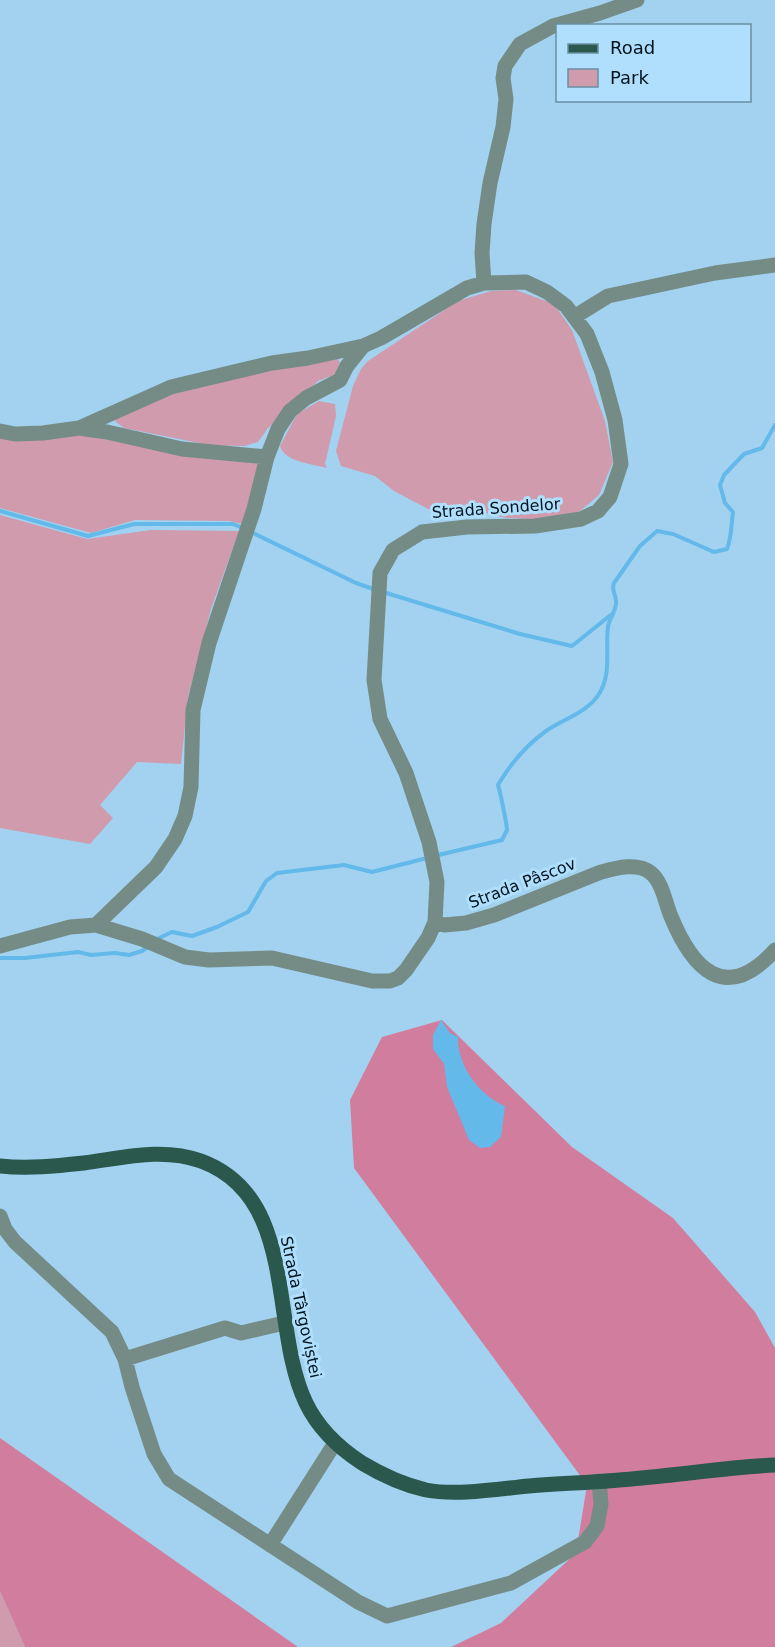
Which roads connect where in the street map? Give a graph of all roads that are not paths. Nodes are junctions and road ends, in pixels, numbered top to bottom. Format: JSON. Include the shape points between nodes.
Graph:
{"nodes":[{"id":1,"x":637,"y":0,"type":"edge"},
{"id":2,"x":560,"y":24,"type":"edge"},
{"id":3,"x":556,"y":25,"type":"edge"},
{"id":4,"x":775,"y":265,"type":"edge"},
{"id":5,"x":484,"y":284,"type":"junction"},
{"id":6,"x":574,"y":317,"type":"junction"},
{"id":7,"x":363,"y":346,"type":"junction"},
{"id":8,"x":79,"y":428,"type":"junction"},
{"id":9,"x":0,"y":431,"type":"edge"},
{"id":10,"x":267,"y":457,"type":"junction"},
{"id":11,"x":435,"y":922,"type":"junction"},
{"id":12,"x":96,"y":925,"type":"junction"},
{"id":13,"x":0,"y":946,"type":"edge"},
{"id":14,"x":775,"y":950,"type":"edge"},
{"id":15,"x":0,"y":1166,"type":"edge"},
{"id":16,"x":0,"y":1216,"type":"edge"},
{"id":17,"x":284,"y":1323,"type":"junction"},
{"id":18,"x":125,"y":1359,"type":"junction"},
{"id":19,"x":335,"y":1443,"type":"junction"},
{"id":20,"x":775,"y":1465,"type":"edge"},
{"id":21,"x":599,"y":1481,"type":"junction"},
{"id":22,"x":270,"y":1545,"type":"junction"}],
"edges":[{"from":1,"to":2,"type":"street"},
{"from":3,"to":5,"type":"street","via":[[520,44],[505,66],[503,127],[484,225]]},
{"from":4,"to":6,"type":"street","via":[[715,273],[608,296]]},
{"from":5,"to":6,"type":"street","name":"Strada Sondelor","via":[[526,282],[547,292]]},
{"from":5,"to":7,"type":"street","name":"Strada Sondelor","via":[[467,288]]},
{"from":6,"to":11,"type":"street","name":"Strada Sondelor","via":[[587,334],[615,420],[621,464],[610,497],[598,511],[581,519],[535,526],[422,532],[393,550],[380,573],[374,680],[380,719],[406,773],[429,842],[437,882]]},
{"from":7,"to":8,"type":"street","name":"Strada Sondelor","via":[[171,387]]},
{"from":7,"to":10,"type":"street","via":[[340,380],[290,411]]},
{"from":8,"to":9,"type":"street","name":"Strada Sondelor","via":[[43,433]]},
{"from":8,"to":10,"type":"street","via":[[182,449]]},
{"from":10,"to":12,"type":"street","via":[[254,509],[209,643],[193,710],[191,787],[185,816],[156,867]]},
{"from":11,"to":12,"type":"street","via":[[406,970],[390,981],[372,981],[272,958],[185,957]]},
{"from":11,"to":14,"type":"street","name":"Strada Pâscov","via":[[466,923],[601,872],[638,868],[650,872],[659,884],[688,951],[714,975],[732,979],[750,972]]},
{"from":12,"to":13,"type":"street","via":[[70,927]]},
{"from":15,"to":17,"type":"main road","name":"Strada Târgoviștei","via":[[53,1166],[159,1154],[183,1155],[224,1173],[250,1199],[267,1231],[279,1278]]},
{"from":16,"to":18,"type":"street","via":[[15,1242],[112,1332]]},
{"from":17,"to":18,"type":"street","via":[[241,1333],[225,1328]]},
{"from":17,"to":19,"type":"main road","name":"Strada Târgoviștei","via":[[305,1402]]},
{"from":18,"to":22,"type":"street","via":[[154,1454],[169,1479]]},
{"from":19,"to":21,"type":"main road","name":"Strada Târgoviștei","via":[[370,1468],[428,1490]]},
{"from":19,"to":22,"type":"street"},
{"from":20,"to":21,"type":"main road","name":"Strada Târgoviștei"},
{"from":21,"to":22,"type":"street","via":[[601,1504],[597,1526],[585,1542],[511,1583],[387,1616],[358,1602]]}]}
